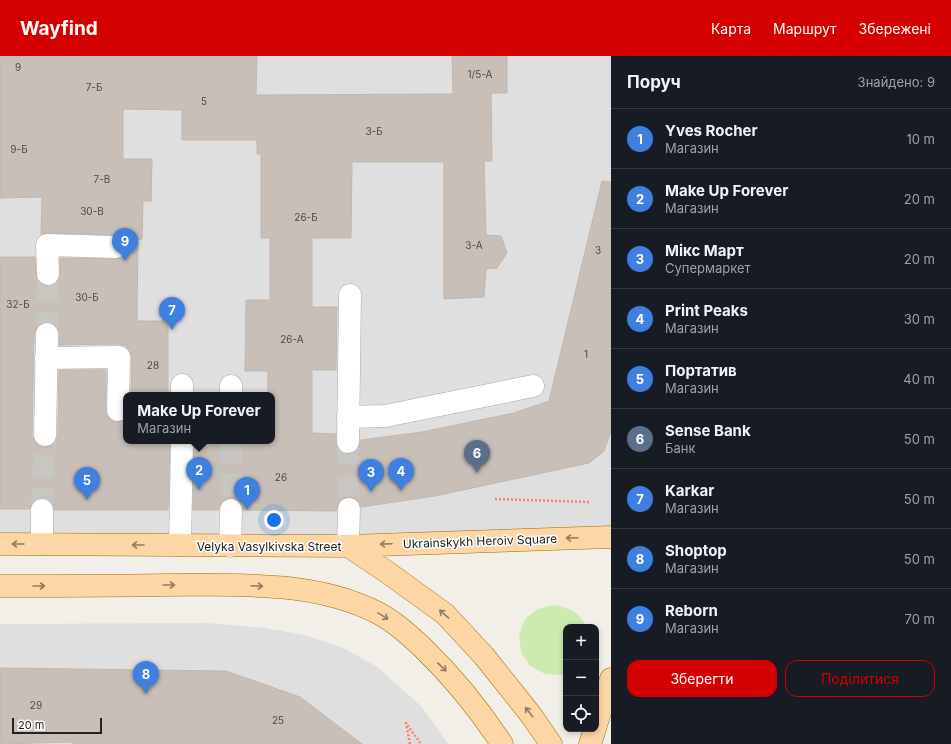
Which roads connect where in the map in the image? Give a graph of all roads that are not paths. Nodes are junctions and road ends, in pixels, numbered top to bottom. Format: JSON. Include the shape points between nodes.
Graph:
{"nodes":[{"id":1,"x":116,"y":247,"type":"dead end"},
{"id":2,"x":48,"y":274,"type":"tunnel mouth"},
{"id":3,"x":350,"y":295,"type":"dead end"},
{"id":4,"x":47,"y":334,"type":"tunnel mouth"},
{"id":5,"x":46,"y":358,"type":"junction"},
{"id":6,"x":533,"y":386,"type":"dead end"},
{"id":7,"x":118,"y":410,"type":"dead end"},
{"id":8,"x":348,"y":418,"type":"junction"},
{"id":9,"x":45,"y":435,"type":"tunnel mouth"},
{"id":10,"x":348,"y":442,"type":"tunnel mouth"},
{"id":11,"x":182,"y":444,"type":"edge"},
{"id":12,"x":349,"y":509,"type":"tunnel mouth"},
{"id":13,"x":42,"y":510,"type":"tunnel mouth"},
{"id":14,"x":232,"y":510,"type":"tunnel mouth"},
{"id":15,"x":611,"y":537,"type":"edge"},
{"id":16,"x":0,"y":544,"type":"edge"},
{"id":17,"x":42,"y":544,"type":"junction"},
{"id":18,"x":180,"y":545,"type":"junction"},
{"id":19,"x":230,"y":546,"type":"junction"},
{"id":20,"x":348,"y":546,"type":"junction"},
{"id":21,"x":0,"y":586,"type":"edge"},
{"id":22,"x":611,"y":679,"type":"edge"},
{"id":23,"x":599,"y":716,"type":"edge"},
{"id":24,"x":594,"y":732,"type":"edge"},
{"id":25,"x":502,"y":744,"type":"edge"},
{"id":26,"x":551,"y":744,"type":"edge"},
{"id":27,"x":590,"y":744,"type":"edge"}],
"edges":[{"from":1,"to":2,"type":"lane","via":[[47,245]]},
{"from":3,"to":8,"type":"lane"},
{"from":4,"to":5,"type":"lane"},
{"from":5,"to":7,"type":"lane","via":[[119,357]]},
{"from":5,"to":9,"type":"lane"},
{"from":6,"to":8,"type":"lane","via":[[385,416]]},
{"from":8,"to":10,"type":"lane"},
{"from":11,"to":18,"type":"lane"},
{"from":12,"to":20,"type":"lane"},
{"from":13,"to":17,"type":"lane"},
{"from":14,"to":19,"type":"lane"},
{"from":15,"to":20,"type":"main road","name":"Ukrainskykh Heroiv Square","one_way":true},
{"from":17,"to":16,"type":"main road","name":"Velyka Vasylkivska Street","one_way":true},
{"from":18,"to":17,"type":"main road","name":"Velyka Vasylkivska Street","one_way":true},
{"from":18,"to":19,"type":"main road","name":"Velyka Vasylkivska Street"},
{"from":19,"to":20,"type":"main road","name":"Velyka Vasylkivska Street"},
{"from":26,"to":20,"type":"main road","name":"Velyka Vasylkivska Street","one_way":true,"via":[[484,656],[445,614]]},
{"from":21,"to":25,"type":"main road","one_way":true,"via":[[258,585],[314,592],[349,601],[379,613],[404,630],[447,671]]},
{"from":22,"to":23,"type":"main road"},
{"from":24,"to":27,"type":"main road"}]}
